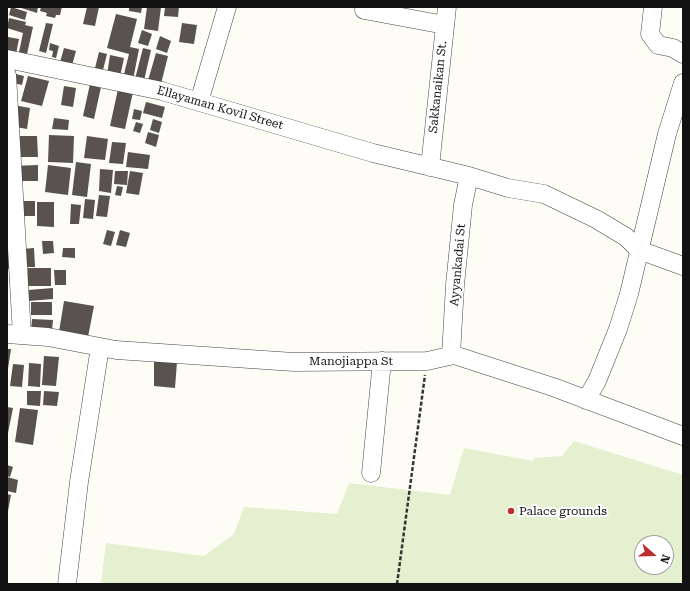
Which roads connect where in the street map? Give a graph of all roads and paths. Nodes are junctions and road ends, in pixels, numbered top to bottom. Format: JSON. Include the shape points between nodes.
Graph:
{"nodes":[{"id":1,"x":227,"y":7,"type":"edge"},
{"id":2,"x":447,"y":7,"type":"edge"},
{"id":3,"x":653,"y":7,"type":"edge"},
{"id":4,"x":364,"y":10,"type":"dead end"},
{"id":5,"x":444,"y":25,"type":"junction"},
{"id":6,"x":683,"y":54,"type":"edge"},
{"id":7,"x":7,"y":59,"type":"edge"},
{"id":8,"x":7,"y":75,"type":"edge"},
{"id":9,"x":683,"y":83,"type":"edge"},
{"id":10,"x":199,"y":102,"type":"junction"},
{"id":11,"x":430,"y":167,"type":"junction"},
{"id":12,"x":464,"y":175,"type":"junction"},
{"id":13,"x":647,"y":253,"type":"junction"},
{"id":14,"x":683,"y":266,"type":"edge"},
{"id":15,"x":14,"y":334,"type":"edge"},
{"id":16,"x":100,"y":347,"type":"junction"},
{"id":17,"x":451,"y":355,"type":"junction"},
{"id":18,"x":382,"y":361,"type":"junction"},
{"id":19,"x":427,"y":361,"type":"junction"},
{"id":20,"x":586,"y":400,"type":"junction"},
{"id":21,"x":683,"y":436,"type":"edge"},
{"id":22,"x":371,"y":473,"type":"dead end"},
{"id":23,"x":67,"y":584,"type":"edge"},
{"id":24,"x":397,"y":584,"type":"edge"}],
"edges":[{"from":1,"to":10,"type":"street"},
{"from":2,"to":5,"type":"street","name":"Sakkanaikan St."},
{"from":3,"to":6,"type":"street","via":[[650,34],[658,45],[673,48]]},
{"from":4,"to":5,"type":"street"},
{"from":5,"to":11,"type":"street","name":"Sakkanaikan St."},
{"from":7,"to":10,"type":"street","name":"Ellayaman Kovil Street","via":[[162,91]]},
{"from":8,"to":15,"type":"street"},
{"from":9,"to":13,"type":"street","via":[[667,134]]},
{"from":10,"to":11,"type":"street","name":"Ellayaman Kovil Street"},
{"from":11,"to":12,"type":"street","name":"Ellayaman Kovil Street"},
{"from":12,"to":13,"type":"street","name":"Ellayaman Kovil Street","via":[[508,188],[544,194],[596,219]]},
{"from":12,"to":17,"type":"street","name":"Ayyankadai St"},
{"from":13,"to":14,"type":"street"},
{"from":13,"to":20,"type":"street","via":[[597,381]]},
{"from":15,"to":16,"type":"street","name":"Manojiappa St","via":[[48,336]]},
{"from":16,"to":18,"type":"street","name":"Manojiappa St","via":[[294,362]]},
{"from":16,"to":23,"type":"street","via":[[79,482]]},
{"from":17,"to":19,"type":"street","name":"Manojiappa St"},
{"from":17,"to":20,"type":"street","name":"Manojiappa St"},
{"from":18,"to":19,"type":"street","name":"Manojiappa St"},
{"from":18,"to":22,"type":"street"},
{"from":19,"to":24,"type":"path"},
{"from":20,"to":21,"type":"street","name":"Manojiappa St"}]}
